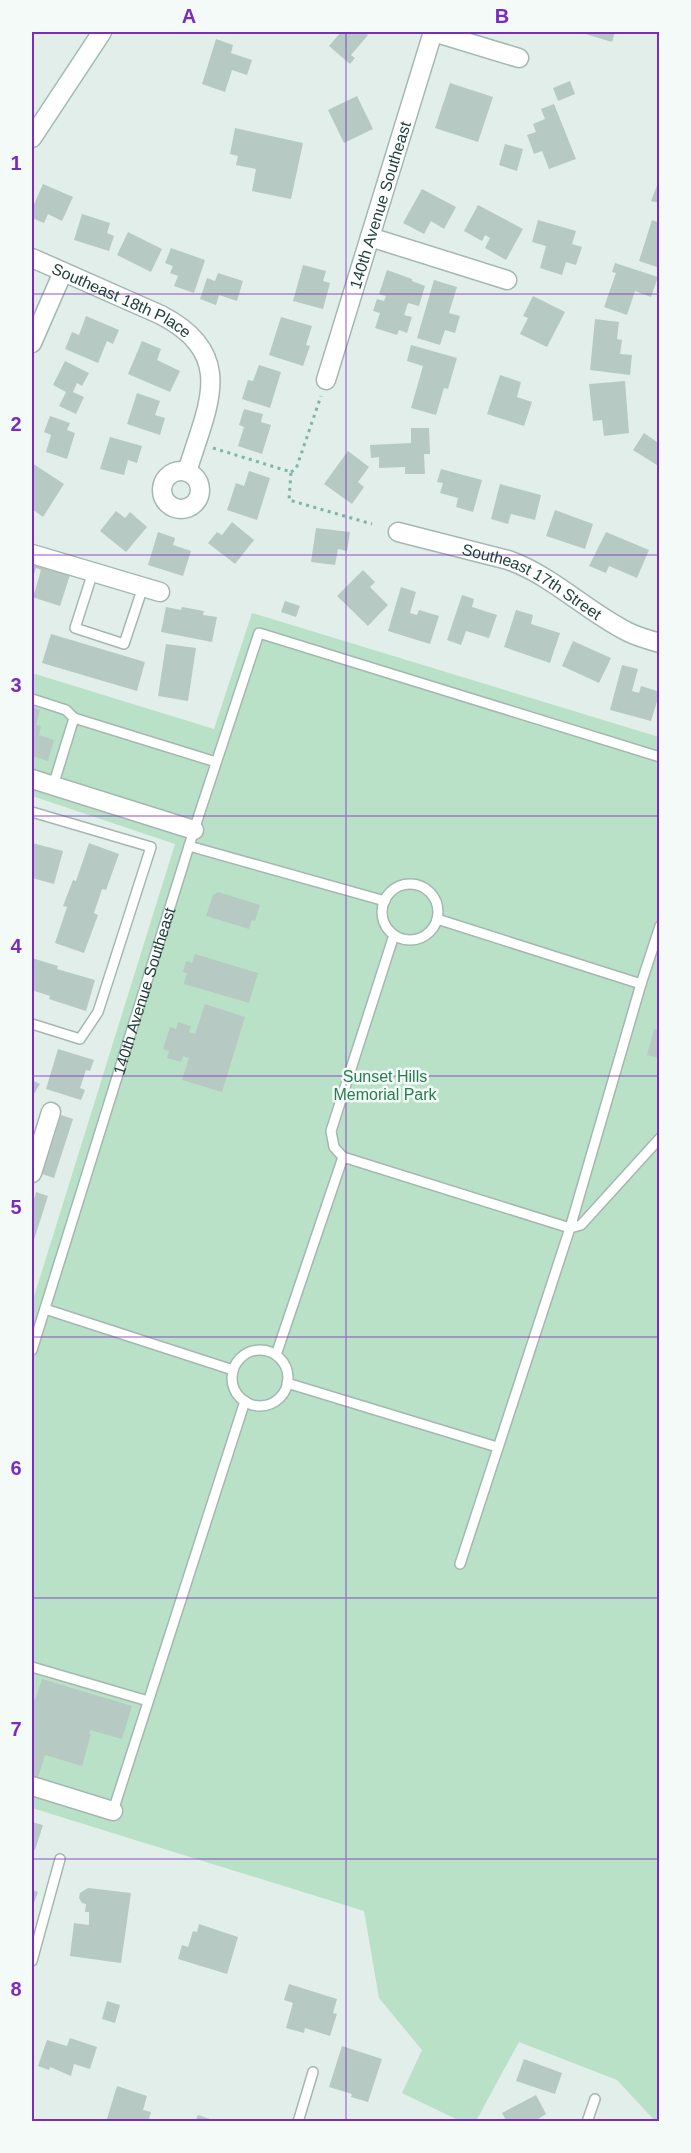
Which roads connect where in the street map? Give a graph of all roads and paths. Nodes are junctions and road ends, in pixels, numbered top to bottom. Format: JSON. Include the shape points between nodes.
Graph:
{"nodes":[{"id":1,"x":102,"y":32,"type":"edge"},
{"id":2,"x":433,"y":32,"type":"edge"},
{"id":3,"x":519,"y":58,"type":"dead end"},
{"id":4,"x":32,"y":138,"type":"edge"},
{"id":5,"x":370,"y":237,"type":"junction"},
{"id":6,"x":32,"y":258,"type":"edge"},
{"id":7,"x":63,"y":272,"type":"junction"},
{"id":8,"x":507,"y":280,"type":"dead end"},
{"id":9,"x":32,"y":342,"type":"edge"},
{"id":10,"x":326,"y":380,"type":"joint"},
{"id":11,"x":206,"y":446,"type":"dead end"},
{"id":12,"x":187,"y":471,"type":"dead end"},
{"id":13,"x":291,"y":472,"type":"junction"},
{"id":14,"x":372,"y":524,"type":"dead end"},
{"id":15,"x":398,"y":532,"type":"dead end"},
{"id":16,"x":32,"y":554,"type":"edge"},
{"id":17,"x":93,"y":572,"type":"junction"},
{"id":18,"x":151,"y":589,"type":"joint"},
{"id":19,"x":660,"y":644,"type":"edge"},
{"id":20,"x":32,"y":699,"type":"edge"},
{"id":21,"x":74,"y":718,"type":"junction"},
{"id":22,"x":660,"y":756,"type":"edge"},
{"id":23,"x":216,"y":762,"type":"junction"},
{"id":24,"x":32,"y":779,"type":"edge"},
{"id":25,"x":53,"y":786,"type":"junction"},
{"id":26,"x":32,"y":812,"type":"edge"},
{"id":27,"x":191,"y":838,"type":"junction"},
{"id":28,"x":385,"y":902,"type":"junction"},
{"id":29,"x":438,"y":919,"type":"junction"},
{"id":30,"x":660,"y":926,"type":"edge"},
{"id":31,"x":394,"y":935,"type":"junction"},
{"id":32,"x":641,"y":984,"type":"junction"},
{"id":33,"x":32,"y":1024,"type":"edge"},
{"id":34,"x":51,"y":1112,"type":"dead end"},
{"id":35,"x":660,"y":1137,"type":"edge"},
{"id":36,"x":343,"y":1157,"type":"junction"},
{"id":37,"x":32,"y":1173,"type":"edge"},
{"id":38,"x":570,"y":1228,"type":"junction"},
{"id":39,"x":45,"y":1309,"type":"junction"},
{"id":40,"x":32,"y":1350,"type":"edge"},
{"id":41,"x":276,"y":1355,"type":"junction"},
{"id":42,"x":233,"y":1370,"type":"junction"},
{"id":43,"x":287,"y":1383,"type":"junction"},
{"id":44,"x":245,"y":1401,"type":"junction"},
{"id":45,"x":497,"y":1447,"type":"junction"},
{"id":46,"x":460,"y":1564,"type":"dead end"},
{"id":47,"x":32,"y":1667,"type":"edge"},
{"id":48,"x":148,"y":1701,"type":"junction"},
{"id":49,"x":32,"y":1786,"type":"edge"},
{"id":50,"x":113,"y":1811,"type":"joint"},
{"id":51,"x":60,"y":1858,"type":"dead end"},
{"id":52,"x":32,"y":1960,"type":"edge"},
{"id":53,"x":313,"y":2072,"type":"dead end"},
{"id":54,"x":596,"y":2099,"type":"dead end"},
{"id":55,"x":298,"y":2121,"type":"edge"},
{"id":56,"x":586,"y":2121,"type":"edge"}],
"edges":[{"from":1,"to":4,"type":"street"},
{"from":2,"to":3,"type":"street"},
{"from":2,"to":5,"type":"street","name":"140th Avenue Southeast"},
{"from":5,"to":8,"type":"street"},
{"from":5,"to":10,"type":"street","name":"140th Avenue Southeast"},
{"from":6,"to":7,"type":"street","name":"Southeast 18th Place"},
{"from":7,"to":9,"type":"street"},
{"from":7,"to":12,"type":"street","name":"Southeast 18th Place","via":[[178,324],[204,350],[211,369],[209,401]]},
{"from":10,"to":13,"type":"path","via":[[296,469]]},
{"from":11,"to":13,"type":"path"},
{"from":13,"to":14,"type":"path","via":[[289,500]]},
{"from":15,"to":19,"type":"street","name":"Southeast 17th Street","via":[[525,566],[612,623]]},
{"from":16,"to":17,"type":"street"},
{"from":17,"to":18,"type":"street"},
{"from":17,"to":18,"type":"lane","via":[[75,628],[124,644]]},
{"from":20,"to":21,"type":"lane","via":[[66,710]]},
{"from":21,"to":23,"type":"lane"},
{"from":21,"to":25,"type":"lane"},
{"from":22,"to":23,"type":"lane","name":"140th Avenue Southeast","via":[[259,633]]},
{"from":23,"to":27,"type":"lane","name":"140th Avenue Southeast"},
{"from":24,"to":25,"type":"street"},
{"from":25,"to":27,"type":"street"},
{"from":26,"to":33,"type":"lane","via":[[152,847],[98,1012],[80,1039]]},
{"from":27,"to":28,"type":"lane"},
{"from":27,"to":39,"type":"lane","name":"140th Avenue Southeast"},
{"from":28,"to":29,"type":"lane","via":[[397,888],[415,885],[431,893]]},
{"from":28,"to":31,"type":"lane","via":[[384,920]]},
{"from":29,"to":31,"type":"lane","via":[[420,938],[402,939]]},
{"from":29,"to":32,"type":"lane"},
{"from":30,"to":32,"type":"lane"},
{"from":31,"to":36,"type":"lane","via":[[331,1131],[334,1146]]},
{"from":32,"to":38,"type":"lane"},
{"from":34,"to":37,"type":"street"},
{"from":35,"to":38,"type":"lane","via":[[592,1214],[581,1225]]},
{"from":36,"to":38,"type":"lane"},
{"from":36,"to":41,"type":"lane"},
{"from":38,"to":45,"type":"lane"},
{"from":39,"to":40,"type":"lane","name":"140th Avenue Southeast"},
{"from":39,"to":42,"type":"lane"},
{"from":41,"to":42,"type":"lane","via":[[268,1351],[250,1352]]},
{"from":41,"to":43,"type":"lane","via":[[286,1367]]},
{"from":42,"to":44,"type":"lane","via":[[234,1388]]},
{"from":43,"to":44,"type":"lane","via":[[284,1392],[271,1403],[262,1406]]},
{"from":43,"to":45,"type":"lane"},
{"from":44,"to":48,"type":"lane"},
{"from":45,"to":46,"type":"lane"},
{"from":47,"to":48,"type":"lane"},
{"from":48,"to":50,"type":"lane"},
{"from":49,"to":50,"type":"street"},
{"from":51,"to":52,"type":"lane"},
{"from":53,"to":55,"type":"lane"},
{"from":54,"to":56,"type":"lane"}]}
